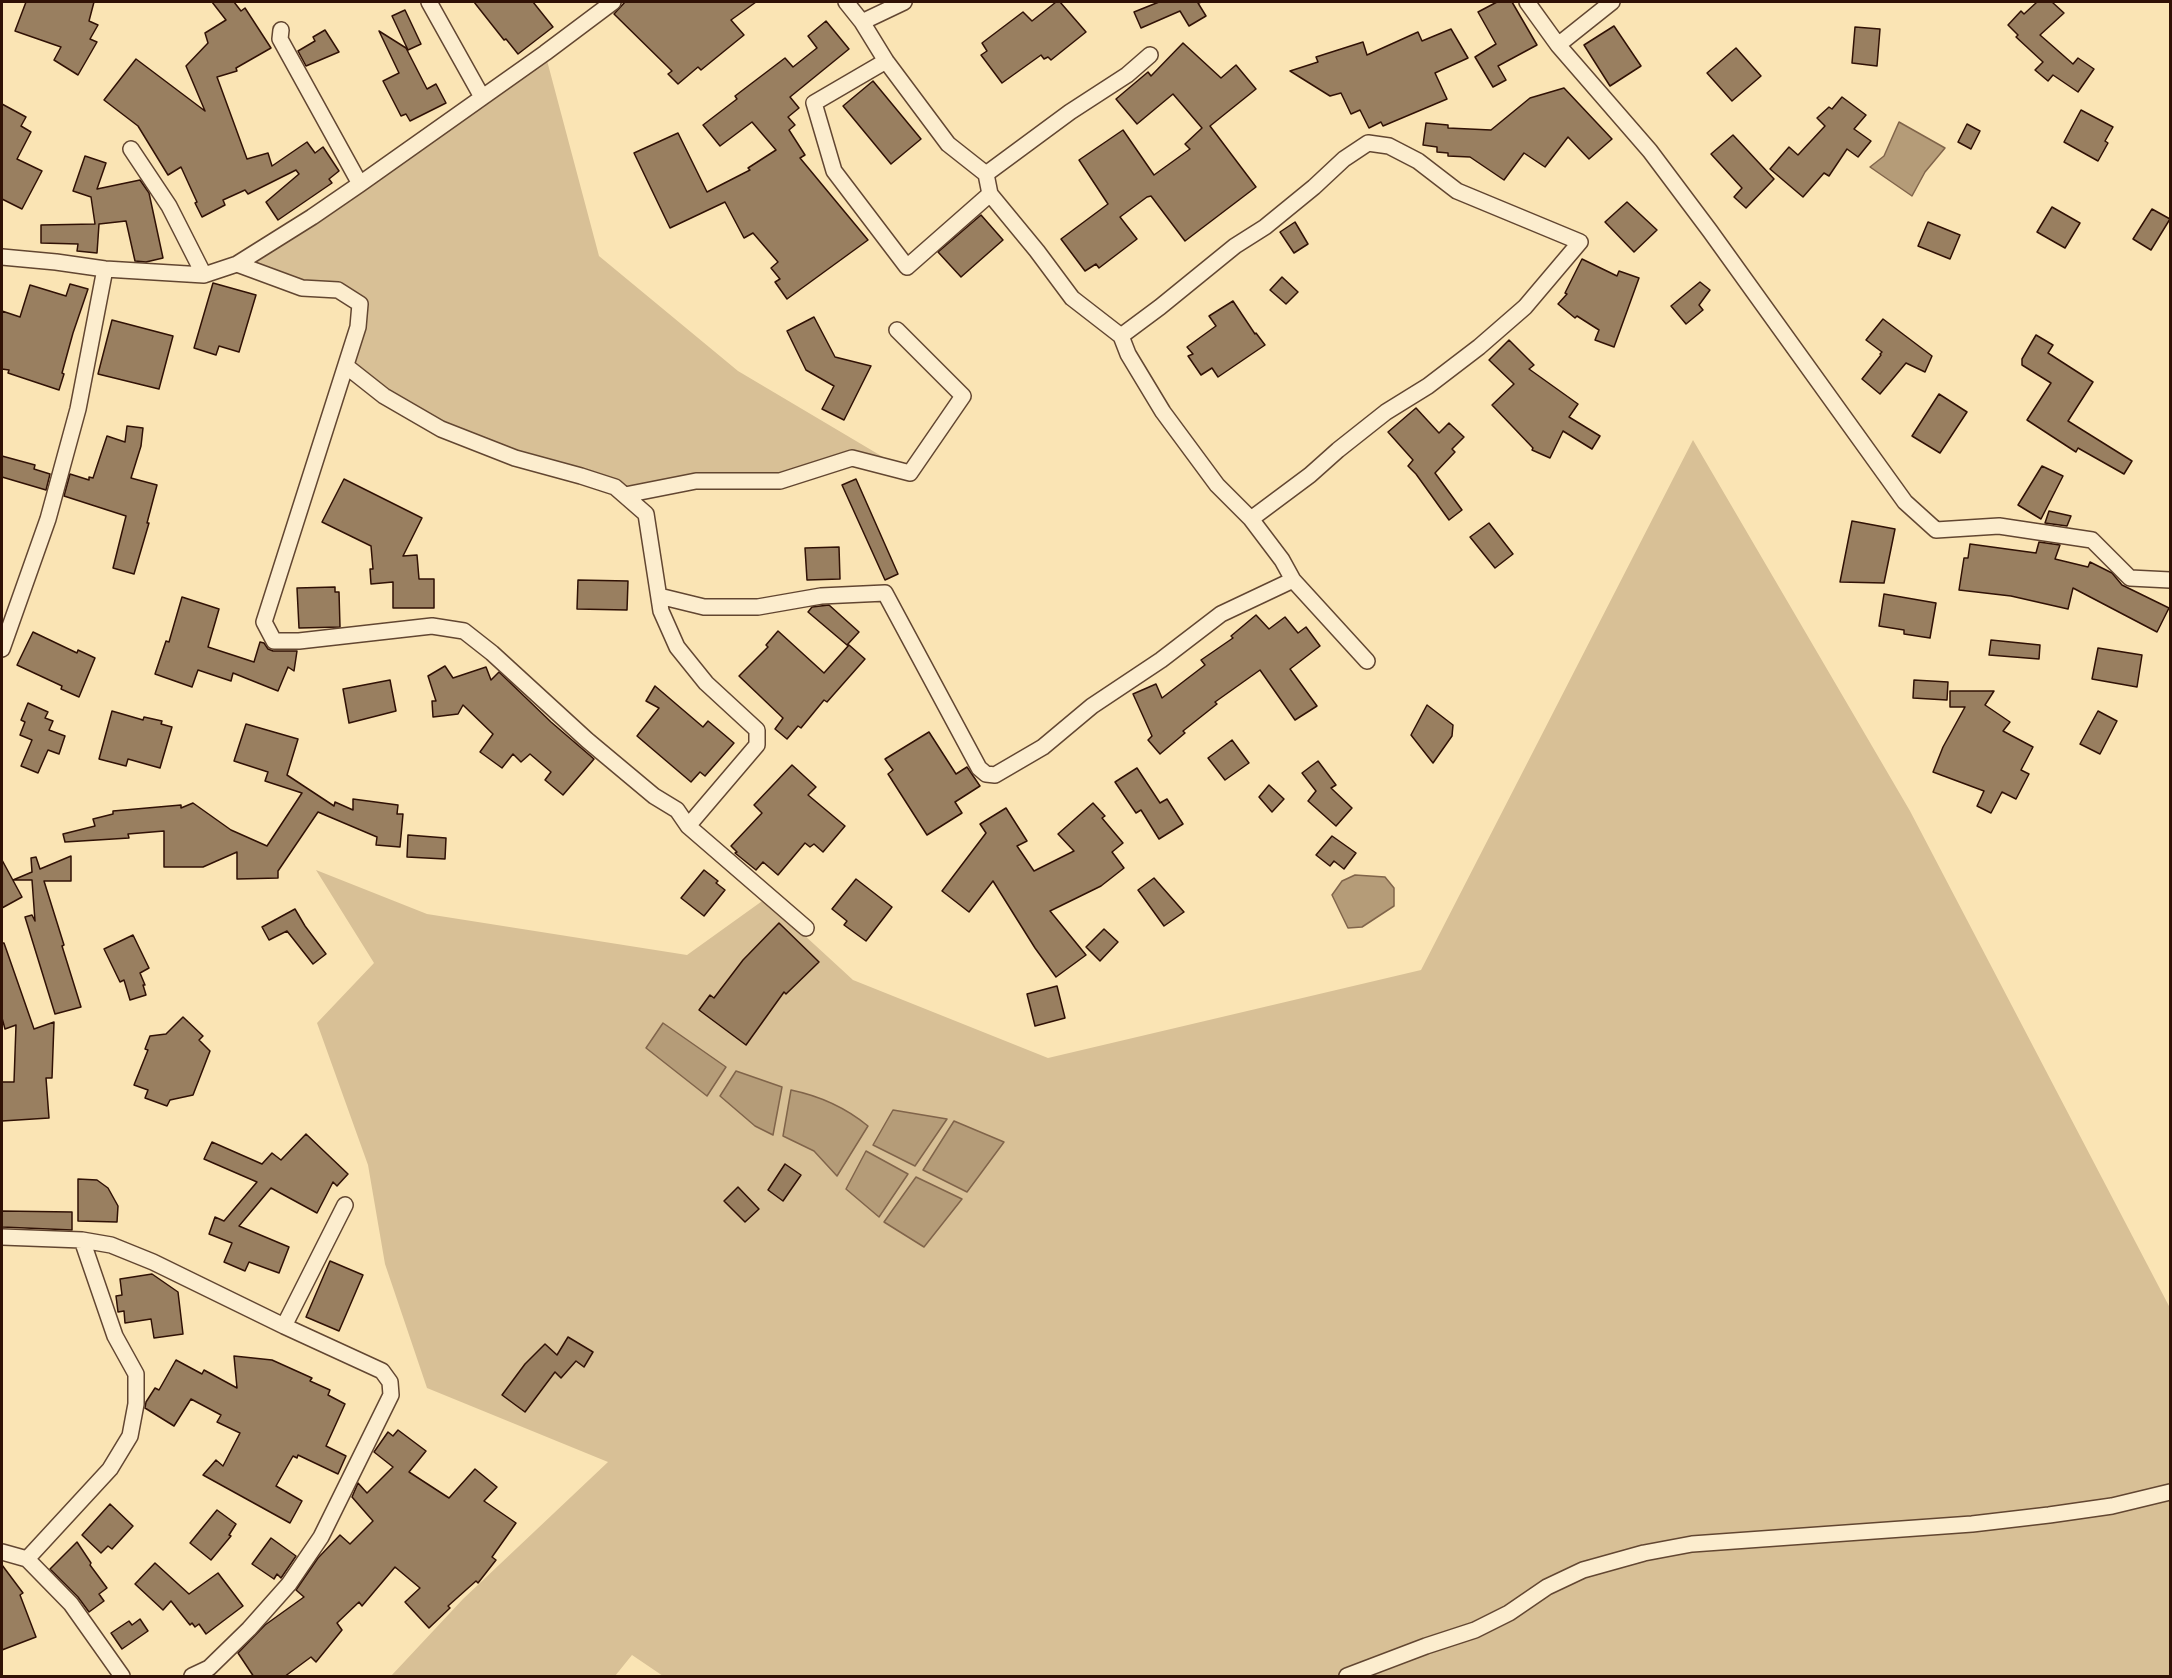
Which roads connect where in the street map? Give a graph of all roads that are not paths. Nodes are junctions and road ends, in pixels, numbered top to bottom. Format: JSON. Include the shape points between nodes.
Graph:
{"nodes":[{"id":1,"x":429,"y":2,"type":"edge"},
{"id":2,"x":613,"y":2,"type":"edge"},
{"id":3,"x":846,"y":2,"type":"edge"},
{"id":4,"x":904,"y":2,"type":"edge"},
{"id":5,"x":1527,"y":2,"type":"edge"},
{"id":6,"x":1612,"y":2,"type":"edge"},
{"id":7,"x":862,"y":22,"type":"junction"},
{"id":8,"x":281,"y":30,"type":"dead end"},
{"id":9,"x":1558,"y":45,"type":"junction"},
{"id":10,"x":1150,"y":55,"type":"dead end"},
{"id":11,"x":886,"y":61,"type":"junction"},
{"id":12,"x":482,"y":97,"type":"junction"},
{"id":13,"x":131,"y":149,"type":"dead end"},
{"id":14,"x":986,"y":174,"type":"junction"},
{"id":15,"x":360,"y":184,"type":"junction"},
{"id":16,"x":990,"y":194,"type":"junction"},
{"id":17,"x":2,"y":257,"type":"edge"},
{"id":18,"x":237,"y":264,"type":"junction"},
{"id":19,"x":105,"y":269,"type":"junction"},
{"id":20,"x":204,"y":275,"type":"junction"},
{"id":21,"x":897,"y":330,"type":"dead end"},
{"id":22,"x":1121,"y":336,"type":"junction"},
{"id":23,"x":346,"y":366,"type":"junction"},
{"id":24,"x":625,"y":495,"type":"junction"},
{"id":25,"x":1251,"y":519,"type":"junction"},
{"id":26,"x":1293,"y":580,"type":"junction"},
{"id":27,"x":2170,"y":580,"type":"edge"},
{"id":28,"x":660,"y":596,"type":"junction"},
{"id":29,"x":2,"y":649,"type":"edge"},
{"id":30,"x":1367,"y":661,"type":"dead end"},
{"id":31,"x":688,"y":826,"type":"junction"},
{"id":32,"x":806,"y":928,"type":"dead end"},
{"id":33,"x":345,"y":1204,"type":"dead end"},
{"id":34,"x":2,"y":1237,"type":"edge"},
{"id":35,"x":82,"y":1240,"type":"junction"},
{"id":36,"x":284,"y":1326,"type":"junction"},
{"id":37,"x":2170,"y":1492,"type":"edge"},
{"id":38,"x":2,"y":1552,"type":"edge"},
{"id":39,"x":27,"y":1559,"type":"junction"},
{"id":40,"x":122,"y":1677,"type":"edge"},
{"id":41,"x":192,"y":1677,"type":"edge"},
{"id":42,"x":1347,"y":1677,"type":"edge"}],
"edges":[{"from":1,"to":12,"type":"street"},
{"from":2,"to":12,"type":"street"},
{"from":3,"to":7,"type":"street"},
{"from":4,"to":7,"type":"street"},
{"from":5,"to":9,"type":"street"},
{"from":6,"to":9,"type":"street"},
{"from":7,"to":11,"type":"street"},
{"from":8,"to":15,"type":"street","via":[[280,39]]},
{"from":9,"to":27,"type":"street","via":[[1650,151],[1905,502],[1936,530],[1999,526],[2091,540],[2130,578]]},
{"from":10,"to":14,"type":"street"},
{"from":11,"to":14,"type":"street","via":[[948,144]]},
{"from":11,"to":16,"type":"street","via":[[814,103],[834,171],[907,267]]},
{"from":12,"to":15,"type":"street"},
{"from":13,"to":20,"type":"street","via":[[168,206]]},
{"from":14,"to":16,"type":"street"},
{"from":15,"to":18,"type":"street"},
{"from":16,"to":22,"type":"street","via":[[1072,298]]},
{"from":17,"to":19,"type":"street"},
{"from":18,"to":20,"type":"street"},
{"from":18,"to":23,"type":"street","via":[[302,288],[338,290],[360,304],[358,327]]},
{"from":19,"to":20,"type":"street"},
{"from":19,"to":29,"type":"street","via":[[75,420],[48,519]]},
{"from":21,"to":24,"type":"street","via":[[963,396],[910,473],[852,458],[780,482],[696,481]]},
{"from":22,"to":25,"type":"street","via":[[1163,412],[1217,485]]},
{"from":22,"to":25,"type":"street","via":[[1368,143],[1389,146],[1418,161],[1457,191],[1580,242],[1525,307],[1479,347],[1386,412]]},
{"from":23,"to":24,"type":"street","via":[[384,396],[441,429],[515,458],[615,488]]},
{"from":23,"to":31,"type":"street","via":[[264,622],[274,641],[432,626],[464,631],[587,740],[654,796],[677,810]]},
{"from":24,"to":28,"type":"street","via":[[646,514]]},
{"from":25,"to":26,"type":"street"},
{"from":26,"to":28,"type":"street","via":[[1221,614],[1092,706],[1043,747],[995,775],[979,768],[885,593],[821,596],[758,607],[704,607]]},
{"from":26,"to":30,"type":"street"},
{"from":28,"to":31,"type":"street","via":[[661,611],[677,647],[712,689],[757,730],[758,736],[757,745]]},
{"from":31,"to":32,"type":"street"},
{"from":33,"to":36,"type":"street"},
{"from":34,"to":35,"type":"street"},
{"from":35,"to":36,"type":"street","via":[[111,1245],[153,1262]]},
{"from":35,"to":39,"type":"street","via":[[115,1336],[136,1374],[136,1404],[130,1436],[110,1469]]},
{"from":36,"to":41,"type":"street","via":[[382,1371],[390,1382],[391,1395],[321,1537],[289,1584],[209,1668]]},
{"from":37,"to":42,"type":"street","via":[[2112,1506],[1972,1524],[1692,1544],[1644,1553],[1583,1569],[1475,1630]]},
{"from":38,"to":39,"type":"street"},
{"from":39,"to":40,"type":"street","via":[[71,1605]]}]}
